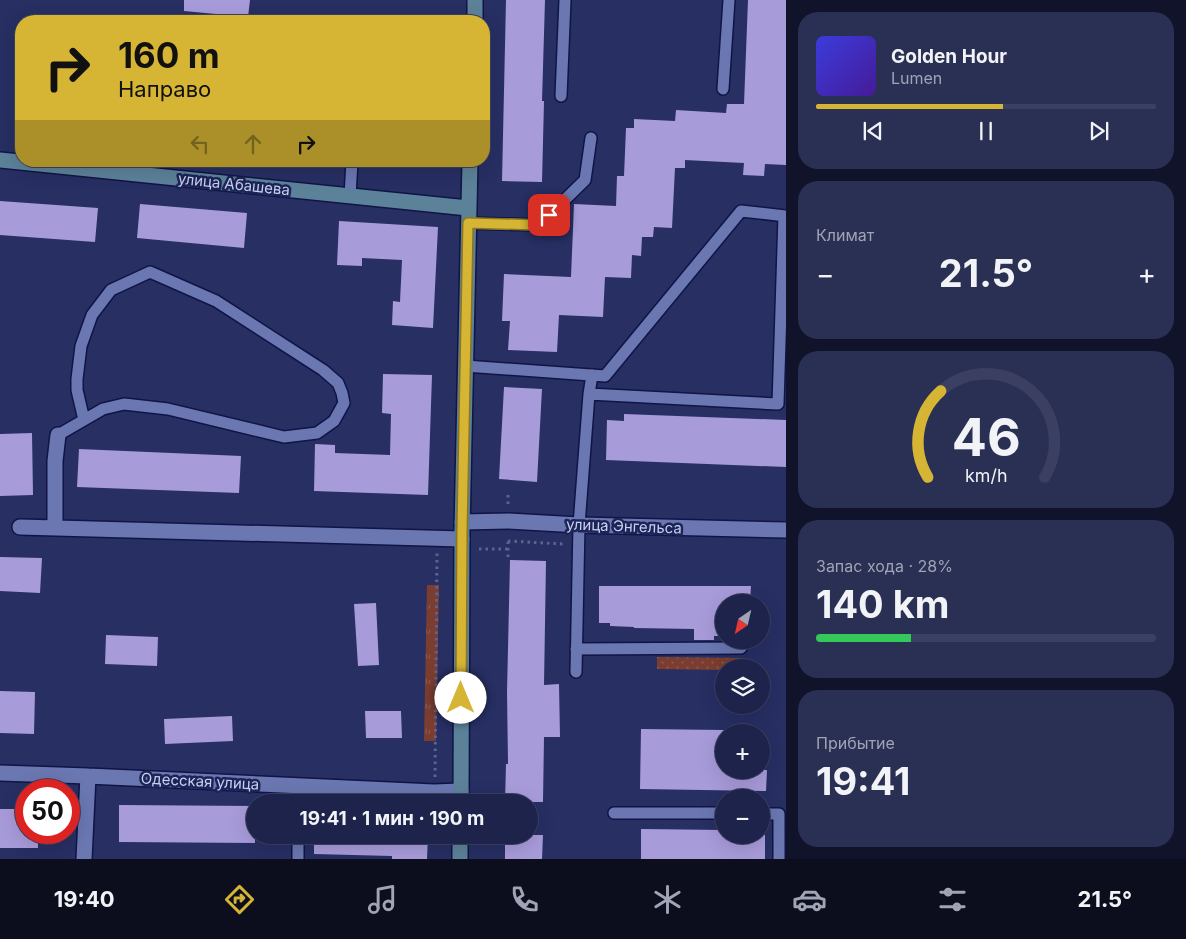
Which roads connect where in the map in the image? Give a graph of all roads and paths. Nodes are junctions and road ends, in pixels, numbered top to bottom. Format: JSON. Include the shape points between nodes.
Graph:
{"nodes":[{"id":1,"x":475,"y":0,"type":"edge"},
{"id":2,"x":565,"y":0,"type":"edge"},
{"id":3,"x":729,"y":0,"type":"edge"},
{"id":4,"x":475,"y":15,"type":"edge"},
{"id":5,"x":723,"y":89,"type":"dead end"},
{"id":6,"x":560,"y":96,"type":"dead end"},
{"id":7,"x":592,"y":138,"type":"dead end"},
{"id":8,"x":0,"y":160,"type":"edge"},
{"id":9,"x":15,"y":161,"type":"edge"},
{"id":10,"x":109,"y":167,"type":"edge"},
{"id":11,"x":352,"y":167,"type":"edge"},
{"id":12,"x":470,"y":167,"type":"edge"},
{"id":13,"x":350,"y":196,"type":"junction"},
{"id":14,"x":468,"y":216,"type":"junction"},
{"id":15,"x":785,"y":216,"type":"edge"},
{"id":16,"x":465,"y":366,"type":"junction"},
{"id":17,"x":592,"y":375,"type":"junction"},
{"id":18,"x":589,"y":394,"type":"junction"},
{"id":19,"x":84,"y":420,"type":"junction"},
{"id":20,"x":58,"y":434,"type":"joint"},
{"id":21,"x":462,"y":522,"type":"junction"},
{"id":22,"x":579,"y":525,"type":"junction"},
{"id":23,"x":20,"y":528,"type":"dead end"},
{"id":24,"x":56,"y":528,"type":"junction"},
{"id":25,"x":786,"y":530,"type":"edge"},
{"id":26,"x":462,"y":539,"type":"junction"},
{"id":27,"x":508,"y":542,"type":"dead end"},
{"id":28,"x":579,"y":545,"type":"junction"},
{"id":29,"x":436,"y":548,"type":"dead end"},
{"id":30,"x":715,"y":648,"type":"edge"},
{"id":31,"x":576,"y":649,"type":"junction"},
{"id":32,"x":576,"y":672,"type":"dead end"},
{"id":33,"x":0,"y":774,"type":"edge"},
{"id":34,"x":88,"y":776,"type":"junction"},
{"id":35,"x":434,"y":792,"type":"junction"},
{"id":36,"x":445,"y":794,"type":"edge"},
{"id":37,"x":461,"y":794,"type":"edge"},
{"id":38,"x":614,"y":813,"type":"dead end"},
{"id":39,"x":715,"y":813,"type":"edge"},
{"id":40,"x":770,"y":814,"type":"edge"},
{"id":41,"x":298,"y":844,"type":"edge"},
{"id":42,"x":460,"y":844,"type":"edge"},
{"id":43,"x":84,"y":859,"type":"edge"},
{"id":44,"x":298,"y":859,"type":"edge"},
{"id":45,"x":460,"y":859,"type":"edge"},
{"id":46,"x":779,"y":859,"type":"edge"}],
"edges":[{"from":1,"to":4,"type":"main road"},
{"from":2,"to":6,"type":"lane"},
{"from":3,"to":5,"type":"lane"},
{"from":7,"to":14,"type":"lane","via":[[585,180],[540,225]]},
{"from":8,"to":9,"type":"main road","name":"улица Абашева"},
{"from":10,"to":13,"type":"main road","name":"улица Абашева"},
{"from":11,"to":13,"type":"lane"},
{"from":12,"to":14,"type":"main road"},
{"from":13,"to":14,"type":"main road","name":"улица Абашева"},
{"from":14,"to":16,"type":"main road"},
{"from":15,"to":17,"type":"lane","via":[[741,211],[605,376]]},
{"from":15,"to":18,"type":"lane","via":[[778,404]]},
{"from":16,"to":17,"type":"lane"},
{"from":16,"to":21,"type":"main road"},
{"from":17,"to":18,"type":"lane"},
{"from":18,"to":22,"type":"lane"},
{"from":19,"to":19,"type":"lane","via":[[103,409],[124,404],[168,409],[284,436],[317,433],[334,421],[344,403],[338,383],[323,370],[216,301],[150,272],[111,290],[92,315],[81,346],[76,390]]},
{"from":19,"to":20,"type":"lane"},
{"from":20,"to":24,"type":"street"},
{"from":21,"to":22,"type":"street","name":"улица Энгельса","via":[[508,520]]},
{"from":21,"to":26,"type":"main road"},
{"from":22,"to":25,"type":"street","name":"улица Энгельса"},
{"from":22,"to":28,"type":"lane"},
{"from":23,"to":24,"type":"street"},
{"from":24,"to":26,"type":"street"},
{"from":26,"to":37,"type":"main road"},
{"from":27,"to":28,"type":"path"},
{"from":28,"to":31,"type":"lane"},
{"from":29,"to":35,"type":"path"},
{"from":30,"to":31,"type":"lane"},
{"from":31,"to":32,"type":"lane"},
{"from":33,"to":34,"type":"street","name":"Одесская улица"},
{"from":34,"to":35,"type":"street","name":"Одесская улица"},
{"from":34,"to":43,"type":"street"},
{"from":35,"to":36,"type":"street","name":"Одесская улица"},
{"from":38,"to":39,"type":"lane"},
{"from":40,"to":46,"type":"lane","via":[[779,814]]},
{"from":41,"to":44,"type":"lane"},
{"from":42,"to":45,"type":"main road"}]}
